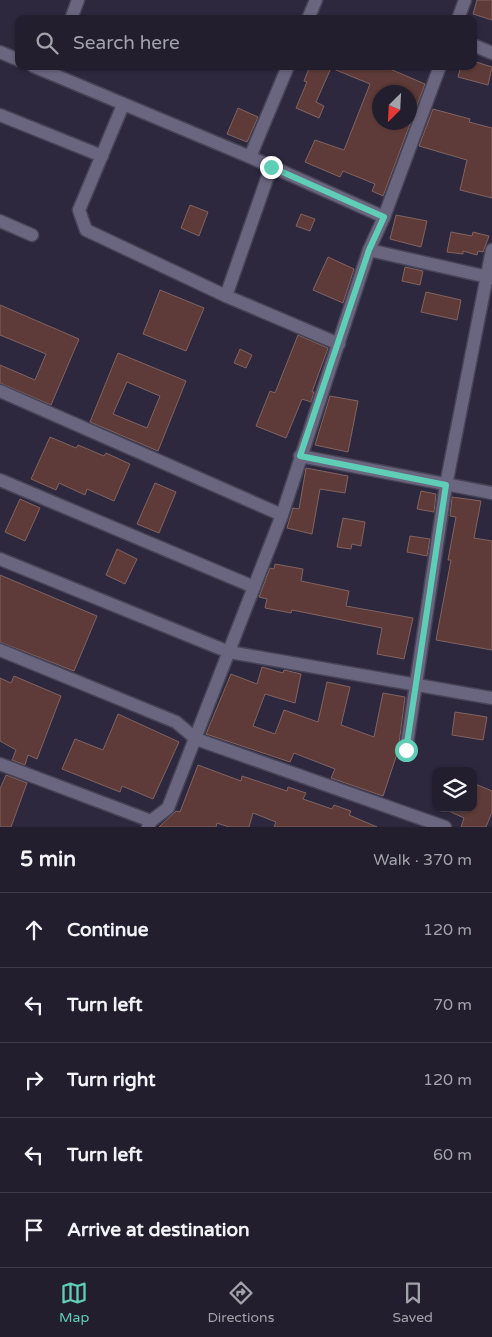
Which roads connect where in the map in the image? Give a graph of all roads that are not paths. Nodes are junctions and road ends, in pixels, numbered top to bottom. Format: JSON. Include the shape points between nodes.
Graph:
{"nodes":[{"id":1,"x":78,"y":0,"type":"edge"},
{"id":2,"x":316,"y":0,"type":"edge"},
{"id":3,"x":465,"y":0,"type":"edge"},
{"id":4,"x":72,"y":15,"type":"edge"},
{"id":5,"x":310,"y":15,"type":"edge"},
{"id":6,"x":459,"y":15,"type":"edge"},
{"id":7,"x":477,"y":47,"type":"edge"},
{"id":8,"x":0,"y":52,"type":"edge"},
{"id":9,"x":492,"y":53,"type":"edge"},
{"id":10,"x":15,"y":58,"type":"edge"},
{"id":11,"x":42,"y":70,"type":"edge"},
{"id":12,"x":286,"y":70,"type":"edge"},
{"id":13,"x":439,"y":70,"type":"edge"},
{"id":14,"x":123,"y":105,"type":"junction"},
{"id":15,"x":0,"y":115,"type":"edge"},
{"id":16,"x":102,"y":156,"type":"junction"},
{"id":17,"x":250,"y":157,"type":"junction"},
{"id":18,"x":271,"y":167,"type":"junction"},
{"id":19,"x":384,"y":217,"type":"junction"},
{"id":20,"x":0,"y":221,"type":"edge"},
{"id":21,"x":32,"y":235,"type":"dead end"},
{"id":22,"x":369,"y":250,"type":"junction"},
{"id":23,"x":492,"y":250,"type":"edge"},
{"id":24,"x":489,"y":277,"type":"edge"},
{"id":25,"x":226,"y":296,"type":"junction"},
{"id":26,"x":339,"y":344,"type":"junction"},
{"id":27,"x":0,"y":391,"type":"edge"},
{"id":28,"x":300,"y":456,"type":"junction"},
{"id":29,"x":0,"y":480,"type":"edge"},
{"id":30,"x":446,"y":485,"type":"junction"},
{"id":31,"x":492,"y":493,"type":"edge"},
{"id":32,"x":282,"y":515,"type":"junction"},
{"id":33,"x":0,"y":560,"type":"edge"},
{"id":34,"x":254,"y":587,"type":"junction"},
{"id":35,"x":0,"y":650,"type":"edge"},
{"id":36,"x":230,"y":652,"type":"junction"},
{"id":37,"x":416,"y":686,"type":"junction"},
{"id":38,"x":492,"y":698,"type":"edge"},
{"id":39,"x":196,"y":739,"type":"junction"},
{"id":40,"x":406,"y":750,"type":"dead end"},
{"id":41,"x":0,"y":764,"type":"edge"},
{"id":42,"x":149,"y":824,"type":"edge"},
{"id":43,"x":444,"y":827,"type":"edge"}],
"edges":[{"from":1,"to":4,"type":"street"},
{"from":2,"to":5,"type":"street"},
{"from":3,"to":6,"type":"street"},
{"from":7,"to":9,"type":"street"},
{"from":8,"to":10,"type":"street"},
{"from":11,"to":14,"type":"street"},
{"from":12,"to":17,"type":"street"},
{"from":13,"to":19,"type":"street"},
{"from":14,"to":16,"type":"street"},
{"from":14,"to":17,"type":"street"},
{"from":15,"to":16,"type":"street"},
{"from":16,"to":25,"type":"street","via":[[79,210],[86,230]]},
{"from":17,"to":18,"type":"street"},
{"from":18,"to":19,"type":"street"},
{"from":18,"to":25,"type":"street"},
{"from":19,"to":22,"type":"street"},
{"from":20,"to":21,"type":"street"},
{"from":22,"to":24,"type":"street"},
{"from":22,"to":26,"type":"street"},
{"from":23,"to":24,"type":"street"},
{"from":24,"to":30,"type":"street"},
{"from":25,"to":26,"type":"street"},
{"from":26,"to":28,"type":"street"},
{"from":27,"to":32,"type":"street"},
{"from":28,"to":30,"type":"street"},
{"from":28,"to":32,"type":"street"},
{"from":29,"to":34,"type":"street"},
{"from":30,"to":31,"type":"street"},
{"from":30,"to":37,"type":"street"},
{"from":32,"to":34,"type":"street"},
{"from":33,"to":36,"type":"street"},
{"from":34,"to":36,"type":"street"},
{"from":35,"to":39,"type":"street","via":[[176,722]]},
{"from":36,"to":37,"type":"street"},
{"from":36,"to":39,"type":"street"},
{"from":37,"to":38,"type":"street"},
{"from":37,"to":40,"type":"street"},
{"from":39,"to":42,"type":"street","via":[[168,808]]},
{"from":39,"to":43,"type":"street"},
{"from":41,"to":42,"type":"street"}]}
